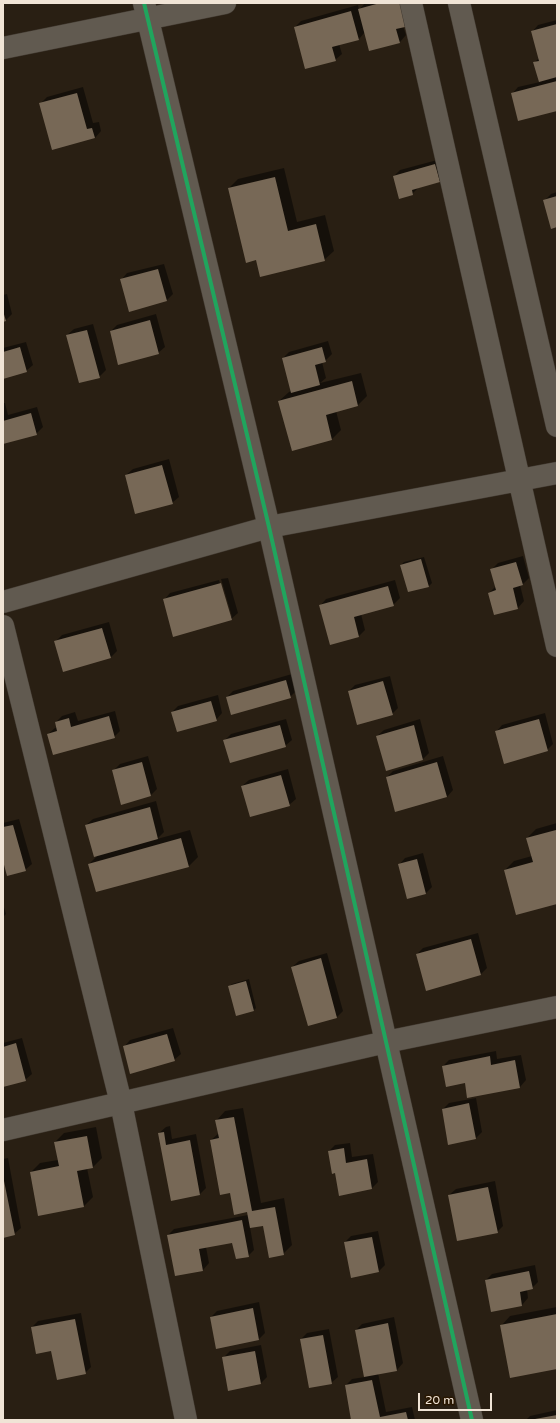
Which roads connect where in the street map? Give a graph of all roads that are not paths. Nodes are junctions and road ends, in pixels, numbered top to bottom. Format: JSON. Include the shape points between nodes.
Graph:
{"nodes":[{"id":1,"x":225,"y":3,"type":"edge"},
{"id":2,"x":411,"y":3,"type":"edge"},
{"id":3,"x":459,"y":3,"type":"edge"},
{"id":4,"x":146,"y":11,"type":"edge"},
{"id":5,"x":3,"y":48,"type":"edge"},
{"id":6,"x":557,"y":426,"type":"edge"},
{"id":7,"x":557,"y":473,"type":"edge"},
{"id":8,"x":519,"y":480,"type":"junction"},
{"id":9,"x":269,"y":527,"type":"junction"},
{"id":10,"x":3,"y":602,"type":"edge"},
{"id":11,"x":3,"y":626,"type":"edge"},
{"id":12,"x":557,"y":646,"type":"edge"},
{"id":13,"x":557,"y":1007,"type":"edge"},
{"id":14,"x":386,"y":1042,"type":"junction"},
{"id":15,"x":121,"y":1103,"type":"junction"},
{"id":16,"x":3,"y":1130,"type":"edge"},
{"id":17,"x":186,"y":1420,"type":"edge"},
{"id":18,"x":472,"y":1420,"type":"edge"}],
"edges":[{"from":1,"to":4,"type":"street"},
{"from":2,"to":8,"type":"street"},
{"from":3,"to":6,"type":"street"},
{"from":4,"to":5,"type":"street"},
{"from":4,"to":9,"type":"street"},
{"from":7,"to":8,"type":"street"},
{"from":8,"to":9,"type":"street"},
{"from":8,"to":12,"type":"street"},
{"from":9,"to":10,"type":"street"},
{"from":9,"to":14,"type":"street"},
{"from":11,"to":15,"type":"street"},
{"from":13,"to":14,"type":"street"},
{"from":14,"to":15,"type":"street"},
{"from":14,"to":18,"type":"street"},
{"from":15,"to":16,"type":"street"},
{"from":15,"to":17,"type":"street"}]}
